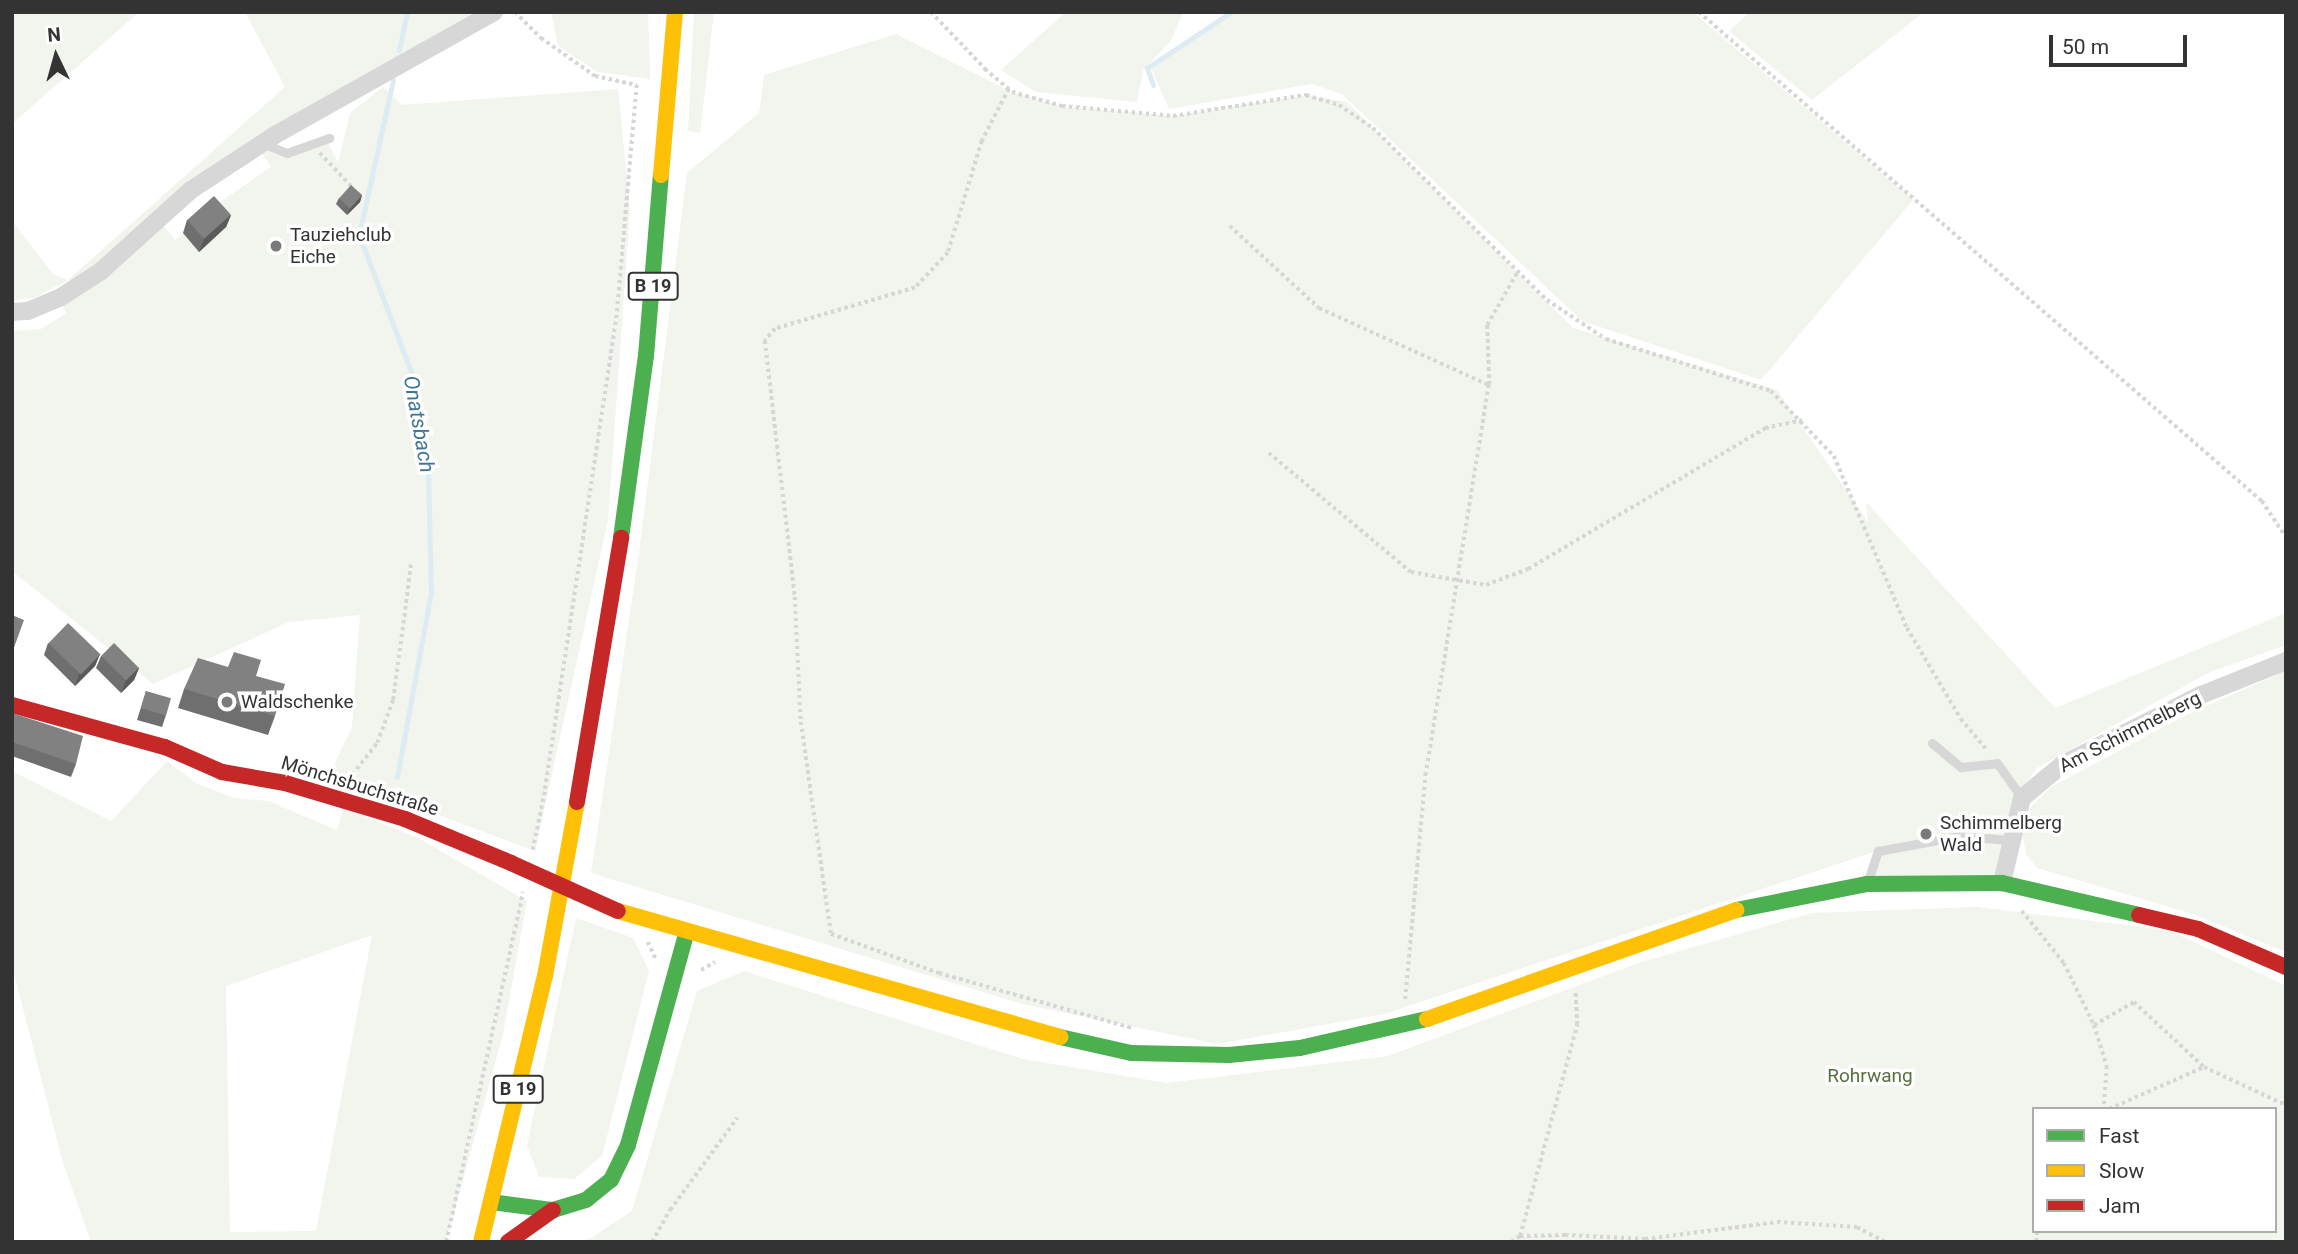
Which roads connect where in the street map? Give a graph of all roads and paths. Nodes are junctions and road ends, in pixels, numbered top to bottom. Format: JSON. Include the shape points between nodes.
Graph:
{"nodes":[{"id":1,"x":494,"y":12,"type":"edge"},
{"id":2,"x":515,"y":12,"type":"edge"},
{"id":3,"x":675,"y":12,"type":"edge"},
{"id":4,"x":931,"y":12,"type":"edge"},
{"id":5,"x":1699,"y":12,"type":"edge"},
{"id":6,"x":1009,"y":89,"type":"junction"},
{"id":7,"x":329,"y":138,"type":"dead end"},
{"id":8,"x":262,"y":144,"type":"junction"},
{"id":9,"x":316,"y":145,"type":"junction"},
{"id":10,"x":363,"y":198,"type":"edge"},
{"id":11,"x":1230,"y":226,"type":"dead end"},
{"id":12,"x":1518,"y":271,"type":"junction"},
{"id":13,"x":20,"y":311,"type":"edge"},
{"id":14,"x":1489,"y":385,"type":"junction"},
{"id":15,"x":1802,"y":420,"type":"junction"},
{"id":16,"x":1269,"y":453,"type":"dead end"},
{"id":17,"x":2286,"y":537,"type":"edge"},
{"id":18,"x":411,"y":563,"type":"dead end"},
{"id":19,"x":1458,"y":583,"type":"junction"},
{"id":20,"x":2286,"y":661,"type":"edge"},
{"id":21,"x":12,"y":705,"type":"edge"},
{"id":22,"x":1932,"y":743,"type":"dead end"},
{"id":23,"x":1997,"y":763,"type":"junction"},
{"id":24,"x":331,"y":796,"type":"junction"},
{"id":25,"x":2022,"y":797,"type":"junction"},
{"id":26,"x":2010,"y":840,"type":"junction"},
{"id":27,"x":530,"y":860,"type":"dead end"},
{"id":28,"x":2002,"y":883,"type":"junction"},
{"id":29,"x":1867,"y":884,"type":"junction"},
{"id":30,"x":524,"y":887,"type":"dead end"},
{"id":31,"x":2016,"y":903,"type":"dead end"},
{"id":32,"x":686,"y":934,"type":"junction"},
{"id":33,"x":642,"y":935,"type":"dead end"},
{"id":34,"x":720,"y":961,"type":"dead end"},
{"id":35,"x":678,"y":964,"type":"junction"},
{"id":36,"x":1577,"y":965,"type":"junction"},
{"id":37,"x":2286,"y":967,"type":"edge"},
{"id":38,"x":2094,"y":1025,"type":"junction"},
{"id":39,"x":1407,"y":1026,"type":"junction"},
{"id":40,"x":1132,"y":1028,"type":"dead end"},
{"id":41,"x":2204,"y":1067,"type":"junction"},
{"id":42,"x":2286,"y":1105,"type":"edge"},
{"id":43,"x":2104,"y":1107,"type":"edge"},
{"id":44,"x":2114,"y":1107,"type":"edge"},
{"id":45,"x":737,"y":1118,"type":"dead end"},
{"id":46,"x":491,"y":1202,"type":"junction"},
{"id":47,"x":553,"y":1210,"type":"junction"},
{"id":48,"x":1520,"y":1236,"type":"junction"},
{"id":49,"x":446,"y":1242,"type":"edge"},
{"id":50,"x":481,"y":1242,"type":"edge"},
{"id":51,"x":508,"y":1242,"type":"edge"},
{"id":52,"x":652,"y":1242,"type":"edge"},
{"id":53,"x":1511,"y":1242,"type":"edge"},
{"id":54,"x":1885,"y":1242,"type":"edge"}],
"edges":[{"from":1,"to":8,"type":"street"},
{"from":2,"to":27,"type":"path","via":[[541,38],[595,76],[637,85],[617,315],[545,792]]},
{"from":3,"to":46,"type":"street","number":"B 19","via":[[646,356],[617,583],[562,890]]},
{"from":4,"to":6,"type":"path"},
{"from":5,"to":17,"type":"path","via":[[2262,501]]},
{"from":6,"to":12,"type":"path","via":[[1062,106],[1173,116],[1306,95],[1339,105],[1373,128]]},
{"from":6,"to":40,"type":"path","via":[[982,141],[948,253],[915,288],[775,329],[765,341],[795,597],[801,722],[831,934],[939,972]]},
{"from":7,"to":9,"type":"lane"},
{"from":8,"to":9,"type":"lane","via":[[287,153]]},
{"from":8,"to":13,"type":"street","via":[[191,190],[101,271]]},
{"from":9,"to":10,"type":"path"},
{"from":11,"to":14,"type":"path","via":[[1319,308]]},
{"from":12,"to":14,"type":"path","via":[[1488,325]]},
{"from":12,"to":15,"type":"path","via":[[1547,300],[1606,339],[1771,391]]},
{"from":14,"to":19,"type":"path"},
{"from":15,"to":19,"type":"path","via":[[1765,428],[1528,569],[1486,585]]},
{"from":15,"to":23,"type":"path","via":[[1834,456],[1907,628],[1961,719]]},
{"from":16,"to":19,"type":"path","via":[[1411,572]]},
{"from":18,"to":24,"type":"path","via":[[389,710],[377,743]]},
{"from":19,"to":39,"type":"path","via":[[1426,773],[1404,987]]},
{"from":20,"to":25,"type":"street","name":"Am Schimmelberg","via":[[2201,695],[2063,764]]},
{"from":21,"to":24,"type":"street","name":"Mönchsbuchstraße","via":[[165,747],[222,772]]},
{"from":22,"to":23,"type":"lane","via":[[1961,767]]},
{"from":23,"to":25,"type":"lane"},
{"from":24,"to":32,"type":"street","name":"Mönchsbuchstraße","bridge":true,"via":[[446,834],[618,911]]},
{"from":25,"to":26,"type":"street"},
{"from":26,"to":28,"type":"street"},
{"from":26,"to":29,"type":"lane","via":[[1960,836],[1878,851]]},
{"from":28,"to":29,"type":"street","name":"Mönchsbuchstraße"},
{"from":28,"to":37,"type":"street","name":"Mönchsbuchstraße","via":[[2198,929]]},
{"from":29,"to":36,"type":"street","name":"Mönchsbuchstraße","via":[[1739,909]]},
{"from":30,"to":49,"type":"path"},
{"from":31,"to":38,"type":"path","via":[[2064,963]]},
{"from":32,"to":35,"type":"street"},
{"from":32,"to":39,"type":"street","name":"Mönchsbuchstraße","via":[[1018,1027],[1131,1053],[1230,1055],[1288,1050]]},
{"from":33,"to":35,"type":"path","via":[[653,958]]},
{"from":34,"to":35,"type":"path","via":[[701,971]]},
{"from":35,"to":47,"type":"street","via":[[620,1166],[600,1192]]},
{"from":36,"to":39,"type":"street","name":"Mönchsbuchstraße"},
{"from":36,"to":48,"type":"path","via":[[1577,1025]]},
{"from":38,"to":41,"type":"path","via":[[2134,1002]]},
{"from":38,"to":43,"type":"path","via":[[2107,1066]]},
{"from":41,"to":42,"type":"path"},
{"from":41,"to":44,"type":"path"},
{"from":45,"to":52,"type":"path","via":[[670,1209]]},
{"from":46,"to":47,"type":"street"},
{"from":46,"to":50,"type":"street","number":"B 19"},
{"from":47,"to":51,"type":"street"},
{"from":48,"to":53,"type":"path"},
{"from":48,"to":54,"type":"path","via":[[1646,1239],[1729,1225],[1829,1222],[1857,1227]]}]}
